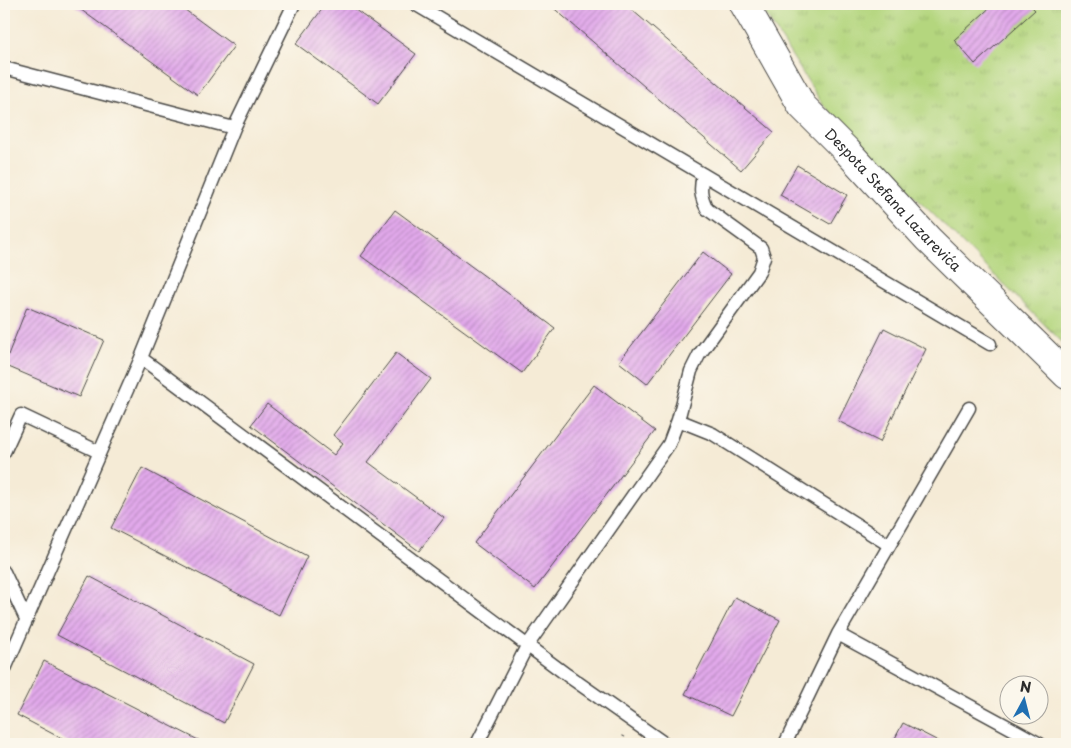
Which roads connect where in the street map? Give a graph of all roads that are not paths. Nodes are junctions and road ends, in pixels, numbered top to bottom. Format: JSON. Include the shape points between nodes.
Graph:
{"nodes":[{"id":1,"x":294,"y":4,"type":"edge"},
{"id":2,"x":415,"y":4,"type":"edge"},
{"id":3,"x":744,"y":4,"type":"edge"},
{"id":4,"x":4,"y":68,"type":"edge"},
{"id":5,"x":234,"y":128,"type":"junction"},
{"id":6,"x":703,"y":174,"type":"junction"},
{"id":7,"x":990,"y":344,"type":"dead end"},
{"id":8,"x":141,"y":358,"type":"junction"},
{"id":9,"x":1067,"y":375,"type":"edge"},
{"id":10,"x":969,"y":408,"type":"dead end"},
{"id":11,"x":678,"y":420,"type":"junction"},
{"id":12,"x":4,"y":452,"type":"edge"},
{"id":13,"x":99,"y":452,"type":"junction"},
{"id":14,"x":889,"y":545,"type":"junction"},
{"id":15,"x":4,"y":572,"type":"edge"},
{"id":16,"x":26,"y":619,"type":"junction"},
{"id":17,"x":838,"y":634,"type":"junction"},
{"id":18,"x":527,"y":646,"type":"junction"},
{"id":19,"x":4,"y":671,"type":"edge"},
{"id":20,"x":477,"y":744,"type":"edge"},
{"id":21,"x":665,"y":744,"type":"edge"},
{"id":22,"x":785,"y":744,"type":"edge"},
{"id":23,"x":1040,"y":744,"type":"edge"}],
"edges":[{"from":1,"to":5,"type":"lane"},
{"from":2,"to":6,"type":"lane"},
{"from":3,"to":9,"type":"street","name":"Despota Stefana Lazarevića","via":[[802,106],[928,239]]},
{"from":4,"to":5,"type":"lane"},
{"from":5,"to":8,"type":"lane"},
{"from":6,"to":7,"type":"lane"},
{"from":6,"to":11,"type":"lane","via":[[700,189],[707,209],[761,248],[764,257],[759,272],[699,355],[691,371]]},
{"from":8,"to":13,"type":"lane"},
{"from":8,"to":18,"type":"lane"},
{"from":10,"to":14,"type":"lane"},
{"from":11,"to":14,"type":"lane","via":[[713,434]]},
{"from":11,"to":18,"type":"lane","via":[[669,444]]},
{"from":12,"to":13,"type":"lane","via":[[21,415]]},
{"from":13,"to":16,"type":"lane"},
{"from":14,"to":17,"type":"lane"},
{"from":15,"to":16,"type":"lane"},
{"from":16,"to":19,"type":"lane"},
{"from":17,"to":22,"type":"lane"},
{"from":17,"to":23,"type":"lane"},
{"from":18,"to":20,"type":"lane"},
{"from":18,"to":21,"type":"lane"}]}
